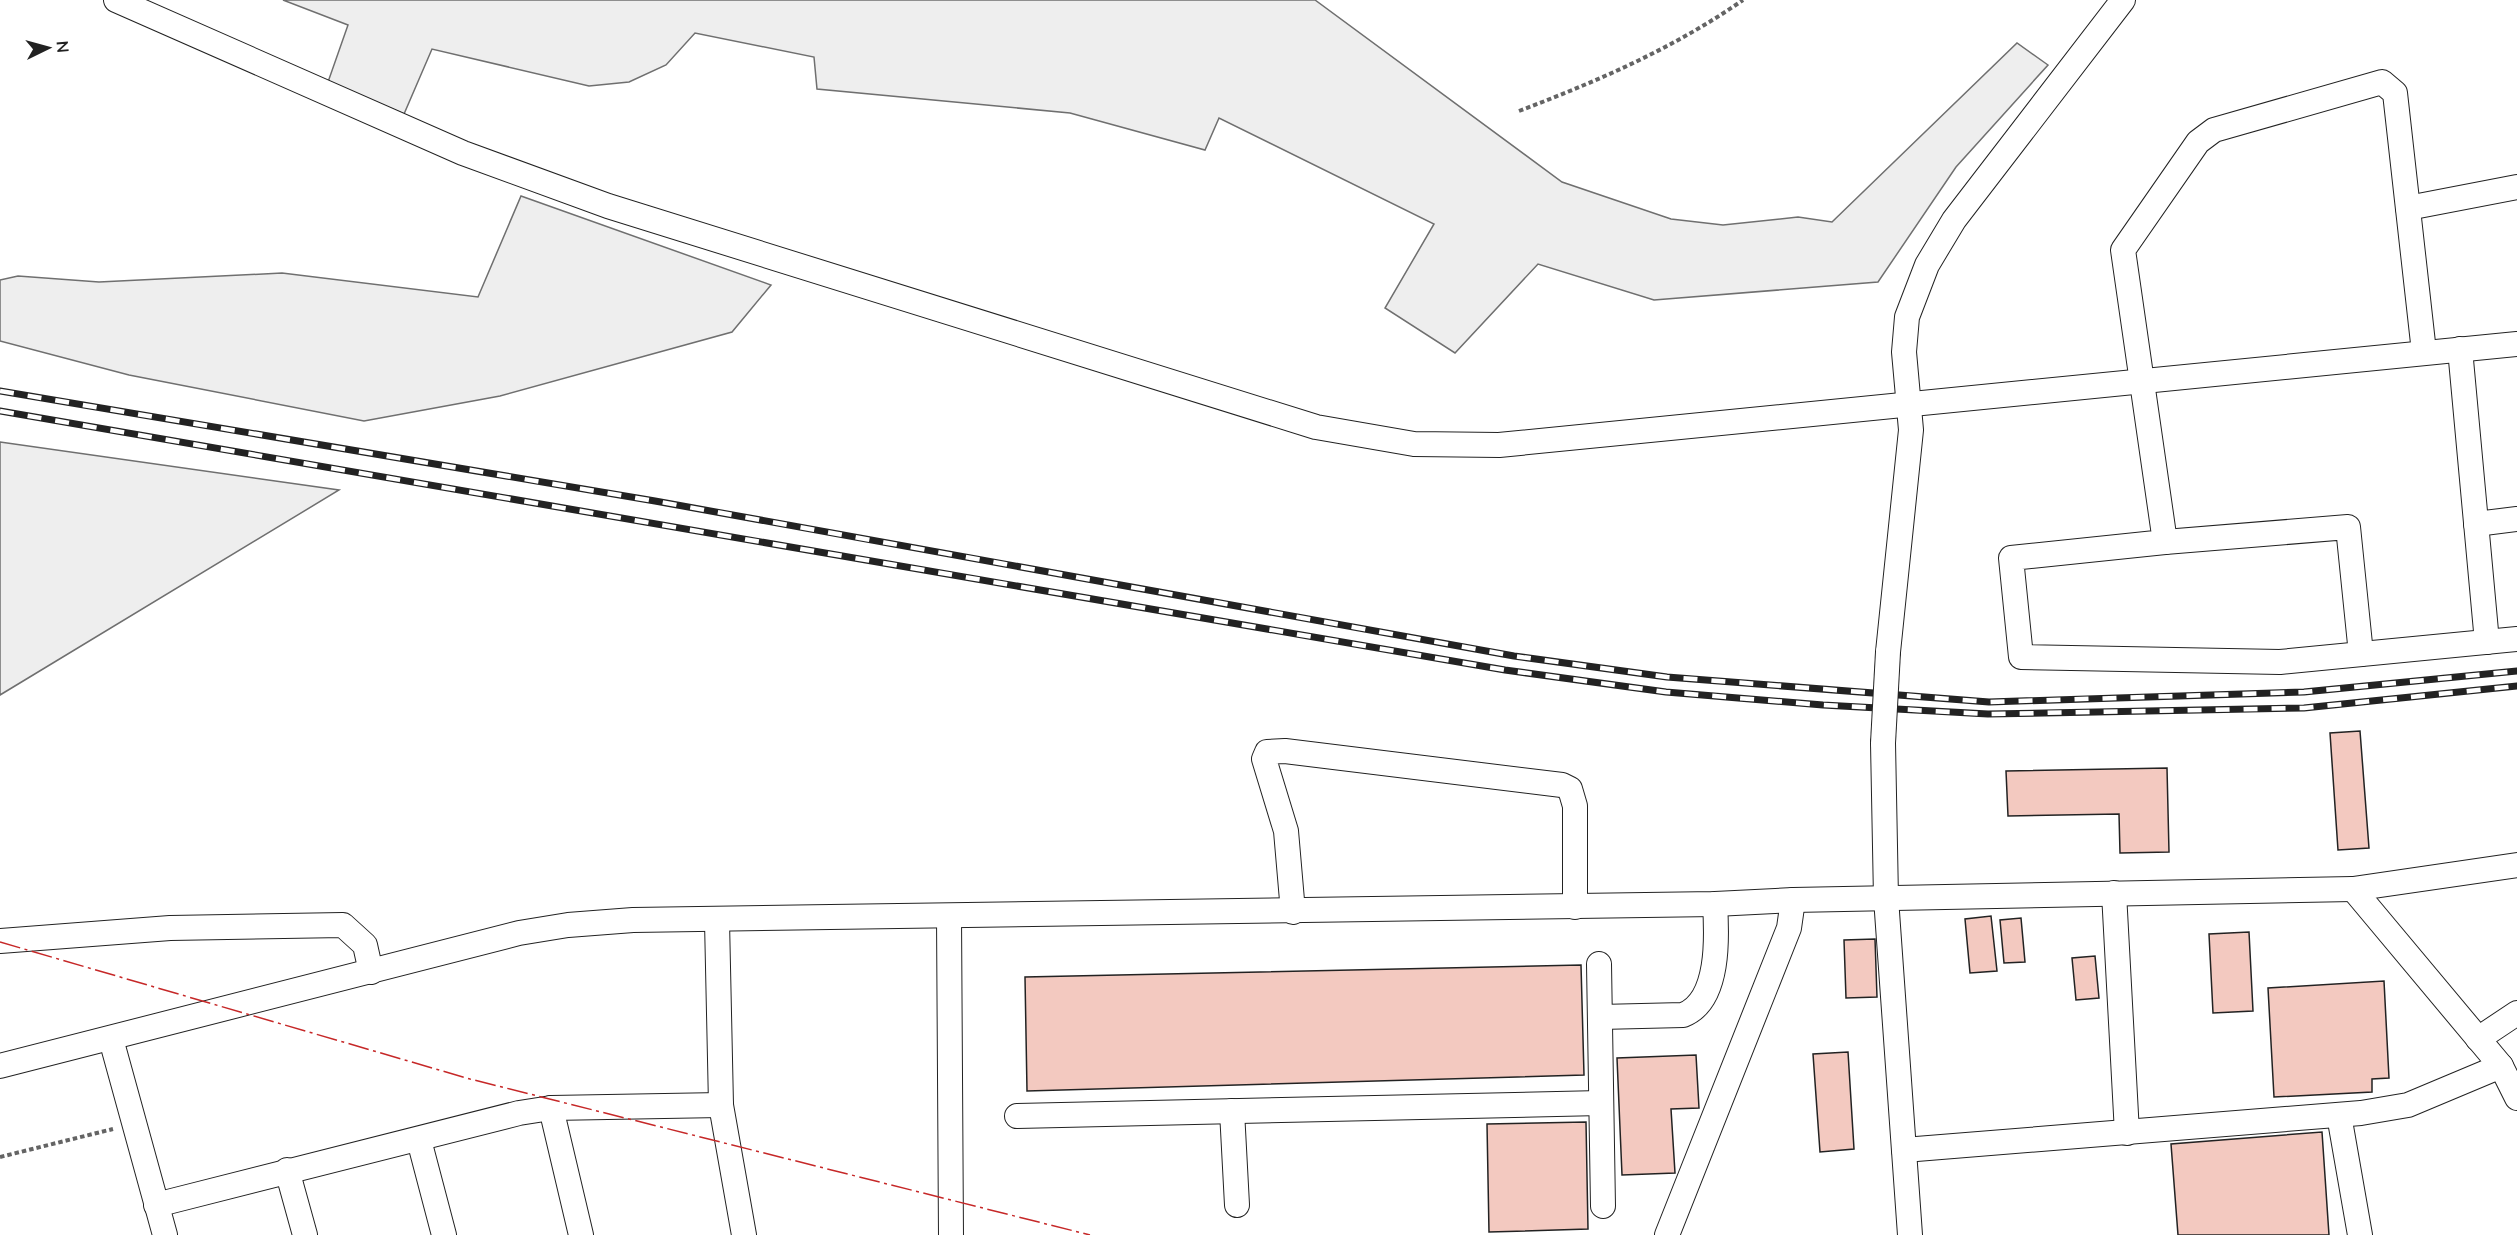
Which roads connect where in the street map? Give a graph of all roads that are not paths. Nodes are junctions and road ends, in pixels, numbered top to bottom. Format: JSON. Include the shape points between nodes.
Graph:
{"nodes":[{"id":1,"x":117,"y":0,"type":"edge"},
{"id":2,"x":2123,"y":0,"type":"edge"},
{"id":3,"x":2517,"y":187,"type":"edge"},
{"id":4,"x":2408,"y":208,"type":"junction"},
{"id":5,"x":2517,"y":344,"type":"edge"},
{"id":6,"x":2460,"y":349,"type":"junction"},
{"id":7,"x":2424,"y":352,"type":"junction"},
{"id":8,"x":2141,"y":383,"type":"junction"},
{"id":9,"x":1909,"y":404,"type":"junction"},
{"id":10,"x":2517,"y":519,"type":"edge"},
{"id":11,"x":2476,"y":524,"type":"junction"},
{"id":12,"x":2165,"y":542,"type":"junction"},
{"id":13,"x":2517,"y":639,"type":"edge"},
{"id":14,"x":2487,"y":642,"type":"junction"},
{"id":15,"x":2361,"y":654,"type":"junction"},
{"id":16,"x":2517,"y":866,"type":"edge"},
{"id":17,"x":2352,"y":889,"type":"junction"},
{"id":18,"x":2114,"y":893,"type":"junction"},
{"id":19,"x":1886,"y":898,"type":"junction"},
{"id":20,"x":1794,"y":900,"type":"junction"},
{"id":21,"x":1715,"y":904,"type":"junction"},
{"id":22,"x":1575,"y":907,"type":"junction"},
{"id":23,"x":1293,"y":912,"type":"junction"},
{"id":24,"x":949,"y":916,"type":"junction"},
{"id":25,"x":717,"y":921,"type":"junction"},
{"id":26,"x":0,"y":941,"type":"edge"},
{"id":27,"x":1599,"y":964,"type":"dead end"},
{"id":28,"x":371,"y":972,"type":"junction"},
{"id":29,"x":2517,"y":1013,"type":"edge"},
{"id":30,"x":1600,"y":1017,"type":"junction"},
{"id":31,"x":111,"y":1039,"type":"junction"},
{"id":32,"x":2478,"y":1039,"type":"junction"},
{"id":33,"x":0,"y":1066,"type":"edge"},
{"id":34,"x":2501,"y":1066,"type":"junction"},
{"id":35,"x":2517,"y":1098,"type":"edge"},
{"id":36,"x":1601,"y":1103,"type":"junction"},
{"id":37,"x":721,"y":1105,"type":"junction"},
{"id":38,"x":551,"y":1108,"type":"junction"},
{"id":39,"x":1232,"y":1111,"type":"junction"},
{"id":40,"x":2339,"y":1114,"type":"junction"},
{"id":41,"x":1017,"y":1116,"type":"dead end"},
{"id":42,"x":2127,"y":1133,"type":"junction"},
{"id":43,"x":419,"y":1140,"type":"junction"},
{"id":44,"x":1904,"y":1150,"type":"junction"},
{"id":45,"x":287,"y":1170,"type":"junction"},
{"id":46,"x":156,"y":1205,"type":"junction"},
{"id":47,"x":1238,"y":1205,"type":"dead end"},
{"id":48,"x":1603,"y":1206,"type":"dead end"},
{"id":49,"x":165,"y":1235,"type":"edge"},
{"id":50,"x":305,"y":1235,"type":"edge"},
{"id":51,"x":444,"y":1235,"type":"edge"},
{"id":52,"x":581,"y":1235,"type":"edge"},
{"id":53,"x":744,"y":1235,"type":"edge"},
{"id":54,"x":951,"y":1235,"type":"edge"},
{"id":55,"x":1667,"y":1235,"type":"edge"},
{"id":56,"x":1910,"y":1235,"type":"edge"},
{"id":57,"x":2360,"y":1235,"type":"edge"}],
"edges":[{"from":1,"to":9,"type":"street","via":[[463,153],[608,206],[1316,427],[1414,444],[1499,445]]},
{"from":2,"to":9,"type":"street","via":[[1954,220],[1927,265],[1907,316],[1904,352]]},
{"from":3,"to":4,"type":"street"},
{"from":4,"to":7,"type":"street"},
{"from":4,"to":8,"type":"street","via":[[2395,93],[2382,82],[2214,130],[2198,142],[2123,250]]},
{"from":5,"to":6,"type":"street"},
{"from":6,"to":7,"type":"street"},
{"from":6,"to":11,"type":"street"},
{"from":7,"to":8,"type":"street"},
{"from":8,"to":9,"type":"street"},
{"from":8,"to":12,"type":"street"},
{"from":9,"to":19,"type":"street","bridge":true,"via":[[1911,430],[1888,652],[1883,743]]},
{"from":10,"to":11,"type":"street"},
{"from":11,"to":14,"type":"street"},
{"from":12,"to":15,"type":"street","via":[[2348,527]]},
{"from":12,"to":15,"type":"street","via":[[2011,558],[2021,657],[2280,662]]},
{"from":13,"to":14,"type":"street"},
{"from":14,"to":15,"type":"street"},
{"from":16,"to":17,"type":"street"},
{"from":17,"to":18,"type":"street"},
{"from":17,"to":32,"type":"street"},
{"from":18,"to":19,"type":"street"},
{"from":18,"to":42,"type":"street"},
{"from":19,"to":20,"type":"street"},
{"from":19,"to":44,"type":"street"},
{"from":20,"to":21,"type":"street"},
{"from":20,"to":55,"type":"street","via":[[1789,928]]},
{"from":21,"to":22,"type":"street"},
{"from":21,"to":30,"type":"street","via":[[1714,966],[1692,1011],[1683,1015]]},
{"from":22,"to":23,"type":"street"},
{"from":22,"to":23,"type":"street","via":[[1575,806],[1570,789],[1285,751],[1268,752],[1264,759],[1286,831]]},
{"from":23,"to":24,"type":"street"},
{"from":24,"to":25,"type":"street"},
{"from":24,"to":54,"type":"street"},
{"from":25,"to":28,"type":"street","via":[[633,920],[568,925],[519,933]]},
{"from":25,"to":37,"type":"street"},
{"from":26,"to":28,"type":"street","via":[[170,928],[344,925],[365,945]]},
{"from":27,"to":30,"type":"street"},
{"from":28,"to":31,"type":"street"},
{"from":29,"to":32,"type":"street"},
{"from":30,"to":36,"type":"street"},
{"from":31,"to":33,"type":"street"},
{"from":31,"to":46,"type":"street"},
{"from":32,"to":34,"type":"street"},
{"from":34,"to":35,"type":"street"},
{"from":34,"to":40,"type":"street","via":[[2408,1105]]},
{"from":36,"to":39,"type":"street"},
{"from":36,"to":48,"type":"street"},
{"from":37,"to":38,"type":"street"},
{"from":37,"to":53,"type":"street"},
{"from":38,"to":43,"type":"street"},
{"from":38,"to":52,"type":"street"},
{"from":39,"to":41,"type":"street"},
{"from":39,"to":47,"type":"street"},
{"from":40,"to":42,"type":"street"},
{"from":40,"to":57,"type":"street"},
{"from":42,"to":44,"type":"street"},
{"from":43,"to":45,"type":"street"},
{"from":43,"to":51,"type":"street"},
{"from":44,"to":56,"type":"street"},
{"from":45,"to":46,"type":"street"},
{"from":45,"to":50,"type":"street"},
{"from":46,"to":49,"type":"street"}]}
